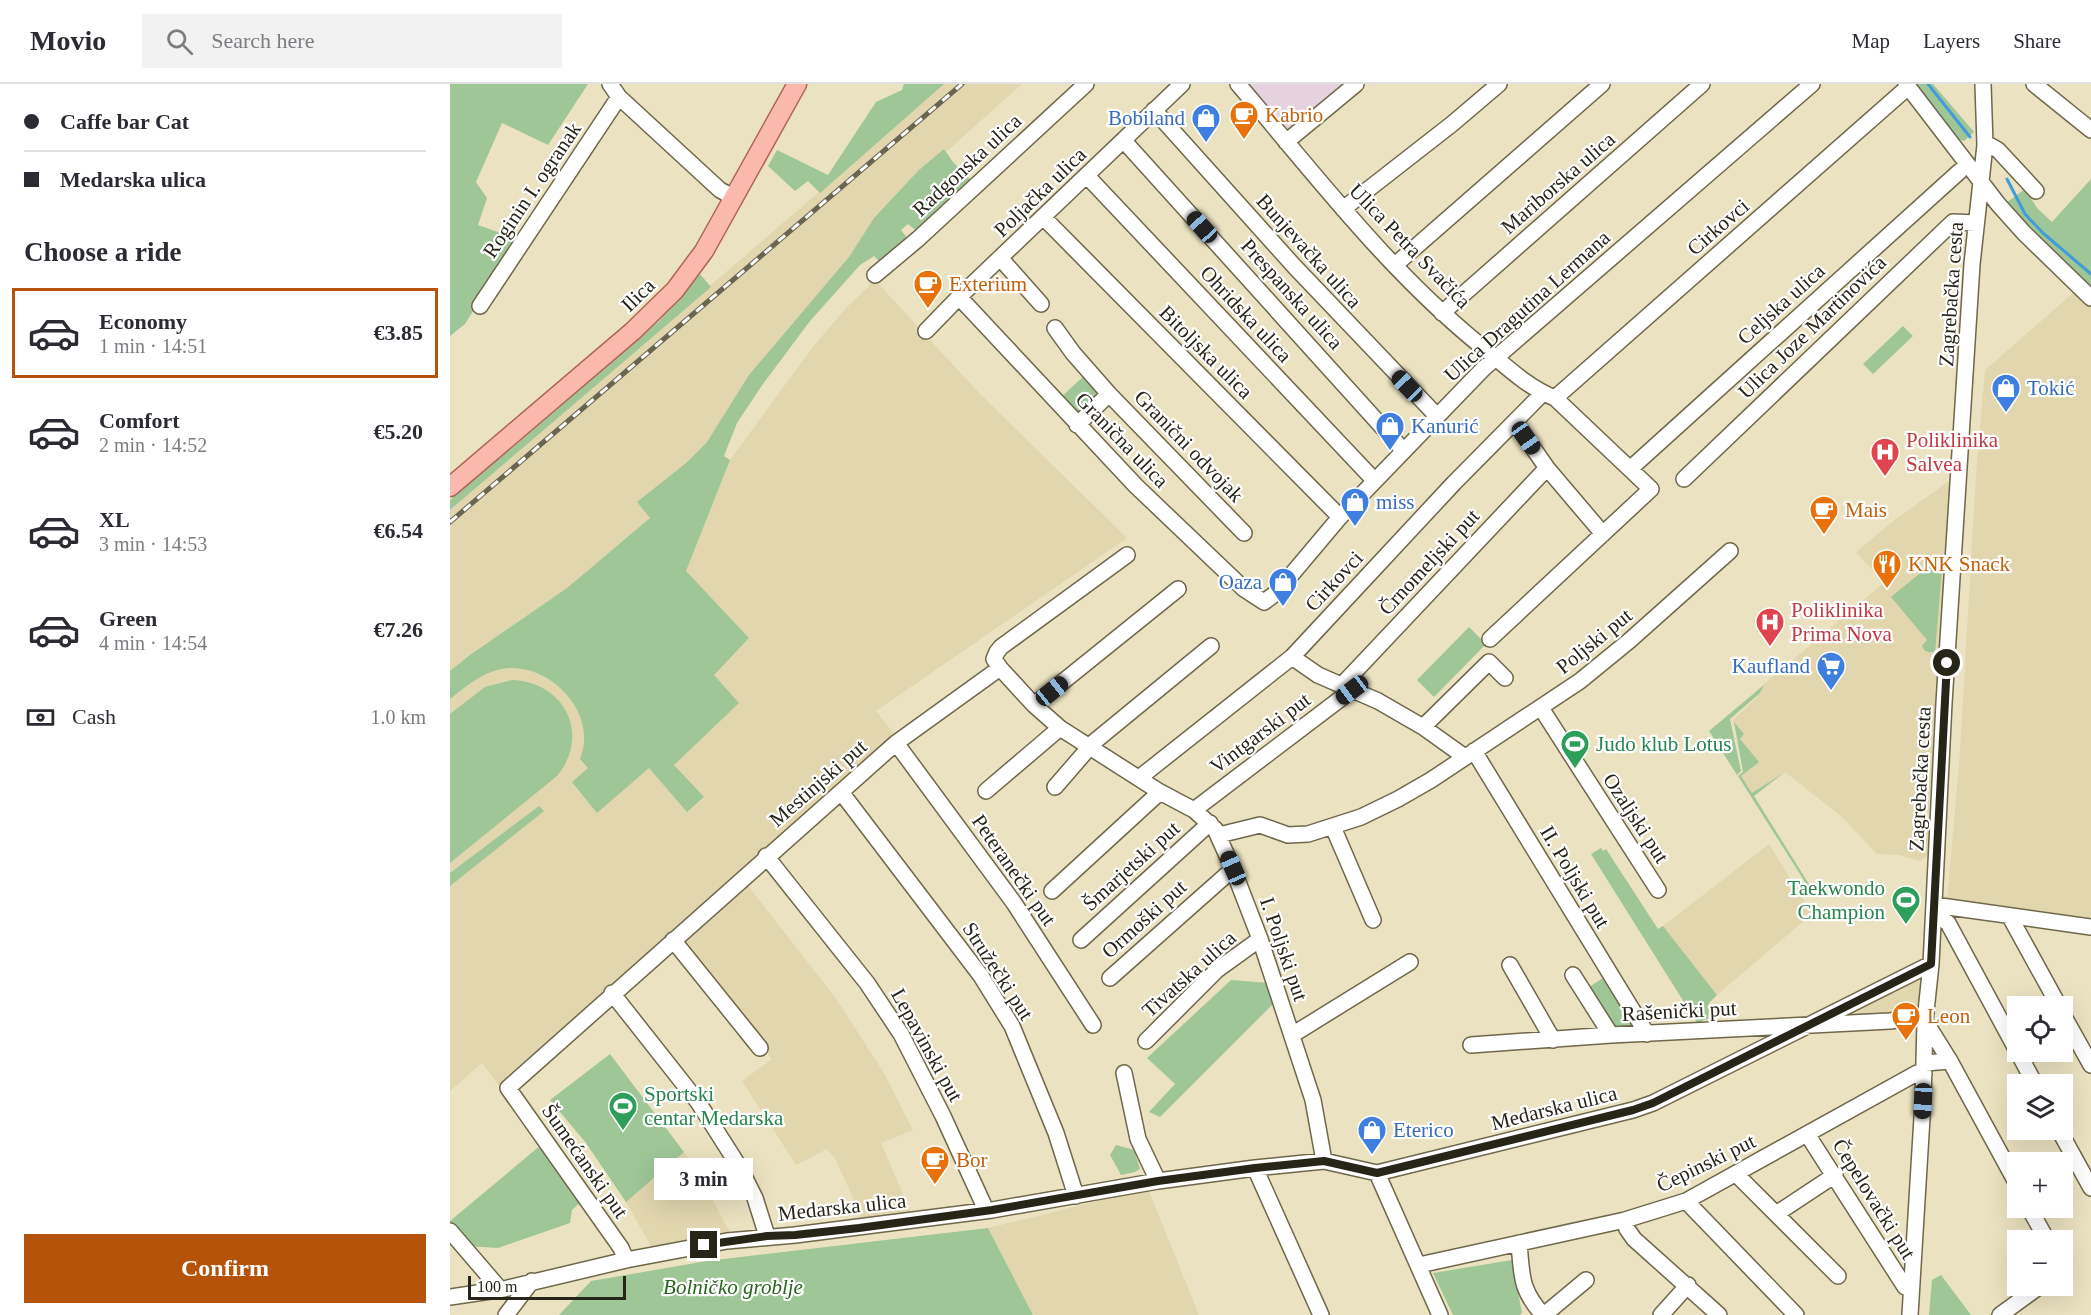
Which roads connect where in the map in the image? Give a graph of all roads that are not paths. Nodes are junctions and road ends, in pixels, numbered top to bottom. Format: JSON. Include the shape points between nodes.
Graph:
{"nodes":[{"id":1,"x":610,"y":84,"type":"edge"},
{"id":2,"x":797,"y":84,"type":"edge"},
{"id":3,"x":1086,"y":84,"type":"edge"},
{"id":4,"x":1182,"y":84,"type":"edge"},
{"id":5,"x":1238,"y":84,"type":"edge"},
{"id":6,"x":1356,"y":84,"type":"edge"},
{"id":7,"x":1498,"y":84,"type":"edge"},
{"id":8,"x":1602,"y":84,"type":"edge"},
{"id":9,"x":1702,"y":84,"type":"edge"},
{"id":10,"x":1812,"y":84,"type":"edge"},
{"id":11,"x":1983,"y":84,"type":"edge"},
{"id":12,"x":2034,"y":84,"type":"edge"},
{"id":13,"x":1907,"y":85,"type":"edge"},
{"id":14,"x":619,"y":97,"type":"junction"},
{"id":15,"x":1154,"y":110,"type":"junction"},
{"id":16,"x":2091,"y":130,"type":"edge"},
{"id":17,"x":1124,"y":141,"type":"junction"},
{"id":18,"x":1286,"y":142,"type":"junction"},
{"id":19,"x":1985,"y":145,"type":"junction"},
{"id":20,"x":1960,"y":171,"type":"dead end"},
{"id":21,"x":1087,"y":176,"type":"junction"},
{"id":22,"x":1981,"y":179,"type":"junction"},
{"id":23,"x":2036,"y":192,"type":"dead end"},
{"id":24,"x":735,"y":198,"type":"junction"},
{"id":25,"x":1344,"y":209,"type":"junction"},
{"id":26,"x":1044,"y":218,"type":"junction"},
{"id":27,"x":1976,"y":223,"type":"junction"},
{"id":28,"x":1001,"y":259,"type":"junction"},
{"id":29,"x":1395,"y":265,"type":"junction"},
{"id":30,"x":875,"y":275,"type":"dead end"},
{"id":31,"x":959,"y":297,"type":"junction"},
{"id":32,"x":2091,"y":298,"type":"edge"},
{"id":33,"x":1041,"y":304,"type":"dead end"},
{"id":34,"x":480,"y":306,"type":"dead end"},
{"id":35,"x":1442,"y":313,"type":"junction"},
{"id":36,"x":1055,"y":328,"type":"dead end"},
{"id":37,"x":926,"y":331,"type":"dead end"},
{"id":38,"x":1497,"y":359,"type":"junction"},
{"id":39,"x":1109,"y":394,"type":"junction"},
{"id":40,"x":1549,"y":396,"type":"junction"},
{"id":41,"x":1437,"y":416,"type":"junction"},
{"id":42,"x":1515,"y":422,"type":"junction"},
{"id":43,"x":1077,"y":425,"type":"junction"},
{"id":44,"x":1403,"y":450,"type":"junction"},
{"id":45,"x":1547,"y":468,"type":"junction"},
{"id":46,"x":1631,"y":468,"type":"junction"},
{"id":47,"x":1684,"y":479,"type":"dead end"},
{"id":48,"x":1374,"y":480,"type":"junction"},
{"id":49,"x":450,"y":487,"type":"edge"},
{"id":50,"x":1340,"y":516,"type":"junction"},
{"id":51,"x":1245,"y":533,"type":"dead end"},
{"id":52,"x":1604,"y":534,"type":"junction"},
{"id":53,"x":1730,"y":551,"type":"dead end"},
{"id":54,"x":1127,"y":555,"type":"dead end"},
{"id":55,"x":1179,"y":589,"type":"dead end"},
{"id":56,"x":1264,"y":602,"type":"joint"},
{"id":57,"x":1490,"y":639,"type":"dead end"},
{"id":58,"x":1211,"y":646,"type":"dead end"},
{"id":59,"x":1292,"y":657,"type":"junction"},
{"id":60,"x":1000,"y":668,"type":"junction"},
{"id":61,"x":1505,"y":678,"type":"dead end"},
{"id":62,"x":1347,"y":688,"type":"junction"},
{"id":63,"x":1034,"y":705,"type":"junction"},
{"id":64,"x":1541,"y":708,"type":"junction"},
{"id":65,"x":1423,"y":727,"type":"junction"},
{"id":66,"x":1060,"y":728,"type":"junction"},
{"id":67,"x":896,"y":743,"type":"junction"},
{"id":68,"x":1090,"y":747,"type":"junction"},
{"id":69,"x":1470,"y":754,"type":"junction"},
{"id":70,"x":1139,"y":778,"type":"junction"},
{"id":71,"x":1054,"y":787,"type":"dead end"},
{"id":72,"x":986,"y":791,"type":"dead end"},
{"id":73,"x":841,"y":792,"type":"junction"},
{"id":74,"x":1160,"y":792,"type":"junction"},
{"id":75,"x":1194,"y":810,"type":"junction"},
{"id":76,"x":1333,"y":827,"type":"junction"},
{"id":77,"x":1214,"y":829,"type":"junction"},
{"id":78,"x":766,"y":856,"type":"junction"},
{"id":79,"x":1233,"y":868,"type":"junction"},
{"id":80,"x":1658,"y":890,"type":"dead end"},
{"id":81,"x":1052,"y":891,"type":"dead end"},
{"id":82,"x":1934,"y":910,"type":"junction"},
{"id":83,"x":2010,"y":916,"type":"junction"},
{"id":84,"x":1373,"y":920,"type":"dead end"},
{"id":85,"x":2091,"y":927,"type":"edge"},
{"id":86,"x":1081,"y":939,"type":"dead end"},
{"id":87,"x":1260,"y":939,"type":"junction"},
{"id":88,"x":673,"y":940,"type":"junction"},
{"id":89,"x":1410,"y":962,"type":"dead end"},
{"id":90,"x":1510,"y":964,"type":"dead end"},
{"id":91,"x":1931,"y":964,"type":"junction"},
{"id":92,"x":1573,"y":975,"type":"dead end"},
{"id":93,"x":1110,"y":978,"type":"dead end"},
{"id":94,"x":612,"y":993,"type":"junction"},
{"id":95,"x":2054,"y":996,"type":"edge"},
{"id":96,"x":1925,"y":1020,"type":"junction"},
{"id":97,"x":1807,"y":1024,"type":"junction"},
{"id":98,"x":1093,"y":1025,"type":"dead end"},
{"id":99,"x":2073,"y":1033,"type":"edge"},
{"id":100,"x":1647,"y":1034,"type":"junction"},
{"id":101,"x":1292,"y":1035,"type":"junction"},
{"id":102,"x":1611,"y":1035,"type":"junction"},
{"id":103,"x":1553,"y":1040,"type":"junction"},
{"id":104,"x":1146,"y":1041,"type":"dead end"},
{"id":105,"x":1471,"y":1045,"type":"dead end"},
{"id":106,"x":760,"y":1048,"type":"dead end"},
{"id":107,"x":1950,"y":1061,"type":"junction"},
{"id":108,"x":2091,"y":1065,"type":"edge"},
{"id":109,"x":1924,"y":1069,"type":"junction"},
{"id":110,"x":1124,"y":1073,"type":"dead end"},
{"id":111,"x":2030,"y":1074,"type":"edge"},
{"id":112,"x":508,"y":1088,"type":"joint"},
{"id":113,"x":1808,"y":1134,"type":"junction"},
{"id":114,"x":2065,"y":1140,"type":"edge"},
{"id":115,"x":1324,"y":1161,"type":"junction"},
{"id":116,"x":2007,"y":1166,"type":"edge"},
{"id":117,"x":1255,"y":1168,"type":"junction"},
{"id":118,"x":1377,"y":1173,"type":"junction"},
{"id":119,"x":1737,"y":1173,"type":"junction"},
{"id":120,"x":1835,"y":1175,"type":"junction"},
{"id":121,"x":1158,"y":1181,"type":"junction"},
{"id":122,"x":2091,"y":1188,"type":"edge"},
{"id":123,"x":1076,"y":1196,"type":"junction"},
{"id":124,"x":1686,"y":1201,"type":"junction"},
{"id":125,"x":986,"y":1210,"type":"junction"},
{"id":126,"x":1776,"y":1214,"type":"junction"},
{"id":127,"x":1624,"y":1220,"type":"junction"},
{"id":128,"x":450,"y":1231,"type":"edge"},
{"id":129,"x":767,"y":1236,"type":"junction"},
{"id":130,"x":1519,"y":1243,"type":"junction"},
{"id":131,"x":626,"y":1260,"type":"junction"},
{"id":132,"x":1419,"y":1265,"type":"junction"},
{"id":133,"x":1838,"y":1276,"type":"dead end"},
{"id":134,"x":1586,"y":1280,"type":"dead end"},
{"id":135,"x":532,"y":1281,"type":"junction"},
{"id":136,"x":1688,"y":1285,"type":"junction"},
{"id":137,"x":1905,"y":1287,"type":"dead end"},
{"id":138,"x":499,"y":1288,"type":"junction"},
{"id":139,"x":2026,"y":1296,"type":"edge"},
{"id":140,"x":450,"y":1298,"type":"edge"},
{"id":141,"x":506,"y":1315,"type":"edge"},
{"id":142,"x":1321,"y":1315,"type":"edge"},
{"id":143,"x":1440,"y":1315,"type":"edge"},
{"id":144,"x":1543,"y":1315,"type":"edge"},
{"id":145,"x":1661,"y":1315,"type":"edge"},
{"id":146,"x":1719,"y":1315,"type":"edge"},
{"id":147,"x":1796,"y":1315,"type":"edge"},
{"id":148,"x":1910,"y":1315,"type":"edge"},
{"id":149,"x":2000,"y":1315,"type":"edge"}],
"edges":[{"from":1,"to":14,"type":"street"},
{"from":2,"to":24,"type":"main road","name":"Ilica"},
{"from":3,"to":30,"type":"street","name":"Radgonska ulica"},
{"from":4,"to":15,"type":"street","name":"Poljačka ulica"},
{"from":5,"to":18,"type":"street","name":"Ulica Petra Svačića"},
{"from":6,"to":18,"type":"street"},
{"from":7,"to":25,"type":"street"},
{"from":8,"to":29,"type":"street"},
{"from":9,"to":35,"type":"street","name":"Mariborska ulica"},
{"from":10,"to":38,"type":"street","name":"Ulica Dragutina Lermana"},
{"from":11,"to":19,"type":"street","name":"Zagrebačka cesta"},
{"from":12,"to":16,"type":"street"},
{"from":13,"to":22,"type":"street"},
{"from":13,"to":40,"type":"street","name":"Cirkovci"},
{"from":14,"to":24,"type":"street","via":[[720,190]]},
{"from":14,"to":34,"type":"street","name":"Roginin I. ogranak"},
{"from":15,"to":17,"type":"street","name":"Poljačka ulica"},
{"from":15,"to":41,"type":"street","name":"Bunjevačka ulica","via":[[1294,266]]},
{"from":17,"to":21,"type":"street","name":"Poljačka ulica"},
{"from":17,"to":44,"type":"street","name":"Prespanska ulica"},
{"from":18,"to":25,"type":"street","name":"Ulica Petra Svačića"},
{"from":19,"to":22,"type":"street","name":"Zagrebačka cesta"},
{"from":19,"to":23,"type":"street","via":[[1998,150]]},
{"from":20,"to":46,"type":"street","name":"Celjska ulica"},
{"from":21,"to":26,"type":"street","name":"Poljačka ulica"},
{"from":21,"to":48,"type":"street","name":"Ohridska ulica"},
{"from":22,"to":27,"type":"street","name":"Zagrebačka cesta"},
{"from":22,"to":32,"type":"street","via":[[1998,204]]},
{"from":24,"to":49,"type":"main road","name":"Ilica","via":[[698,260],[656,310]]},
{"from":25,"to":29,"type":"street","name":"Ulica Petra Svačića"},
{"from":26,"to":28,"type":"street","name":"Poljačka ulica"},
{"from":26,"to":50,"type":"street","name":"Bitoljska ulica"},
{"from":27,"to":47,"type":"street","name":"Ulica Joze Martinovića","via":[[1953,222]]},
{"from":27,"to":82,"type":"street","name":"Zagrebačka cesta"},
{"from":28,"to":31,"type":"street","name":"Poljačka ulica"},
{"from":28,"to":33,"type":"street"},
{"from":29,"to":35,"type":"street","name":"Ulica Petra Svačića"},
{"from":31,"to":37,"type":"street","name":"Poljačka ulica"},
{"from":31,"to":43,"type":"street","name":"Granična ulica"},
{"from":35,"to":38,"type":"street","name":"Ulica Petra Svačića"},
{"from":36,"to":39,"type":"street"},
{"from":38,"to":40,"type":"street","name":"Ulica Petra Svačića"},
{"from":38,"to":41,"type":"street","name":"Ulica Dragutina Lermana"},
{"from":39,"to":43,"type":"street","name":"Granični odvojak"},
{"from":39,"to":51,"type":"street","name":"Granični odvojak"},
{"from":40,"to":42,"type":"street","name":"Cirkovci"},
{"from":40,"to":46,"type":"street","name":"Ulica Petra Svačića"},
{"from":41,"to":44,"type":"street","name":"Ulica Dragutina Lermana"},
{"from":42,"to":45,"type":"street"},
{"from":42,"to":59,"type":"street","name":"Cirkovci"},
{"from":43,"to":56,"type":"street","name":"Granična ulica","via":[[1203,550]]},
{"from":44,"to":48,"type":"street","name":"Ulica Dragutina Lermana"},
{"from":45,"to":52,"type":"street"},
{"from":45,"to":62,"type":"street","name":"Črnomeljski put"},
{"from":46,"to":52,"type":"street","name":"Ulica Petra Svačića","via":[[1651,489]]},
{"from":48,"to":50,"type":"street","name":"Ulica Dragutina Lermana"},
{"from":50,"to":56,"type":"street","name":"Ulica Dragutina Lermana","via":[[1276,593]]},
{"from":52,"to":57,"type":"street"},
{"from":53,"to":64,"type":"street","name":"Poljski put","via":[[1629,641]]},
{"from":54,"to":60,"type":"street","via":[[1001,648],[994,658]]},
{"from":55,"to":63,"type":"street"},
{"from":58,"to":68,"type":"street"},
{"from":59,"to":62,"type":"street","name":"II. Poljski put"},
{"from":59,"to":70,"type":"street","name":"Cirkovci"},
{"from":60,"to":63,"type":"street","name":"I. Poljski put"},
{"from":60,"to":67,"type":"street","name":"Mestinjski put"},
{"from":61,"to":65,"type":"street","via":[[1489,662]]},
{"from":62,"to":65,"type":"street","name":"II. Poljski put"},
{"from":62,"to":75,"type":"street","name":"Vintgarski put"},
{"from":63,"to":66,"type":"street","name":"I. Poljski put"},
{"from":64,"to":69,"type":"street","name":"Poljski put"},
{"from":64,"to":80,"type":"street","name":"Ozaljski put"},
{"from":65,"to":69,"type":"street","name":"II. Poljski put"},
{"from":66,"to":68,"type":"street","name":"I. Poljski put"},
{"from":66,"to":72,"type":"street"},
{"from":67,"to":73,"type":"street","name":"Mestinjski put"},
{"from":67,"to":98,"type":"street","name":"Peteranečki put","via":[[1014,903]]},
{"from":68,"to":70,"type":"street","name":"I. Poljski put"},
{"from":68,"to":71,"type":"street"},
{"from":69,"to":76,"type":"street","via":[[1398,800]]},
{"from":69,"to":100,"type":"street","name":"II. Poljski put"},
{"from":70,"to":74,"type":"street","name":"I. Poljski put"},
{"from":73,"to":78,"type":"street","name":"Mestinjski put"},
{"from":73,"to":123,"type":"street","name":"Stružečki put","via":[[981,976],[1012,1026],[1056,1133]]},
{"from":74,"to":75,"type":"street","name":"I. Poljski put"},
{"from":74,"to":81,"type":"street"},
{"from":75,"to":77,"type":"street","name":"I. Poljski put"},
{"from":76,"to":77,"type":"street","via":[[1294,836],[1260,825]]},
{"from":76,"to":84,"type":"street"},
{"from":77,"to":79,"type":"street","name":"I. Poljski put"},
{"from":77,"to":86,"type":"street","name":"Šmarjetski put"},
{"from":78,"to":88,"type":"street","name":"Mestinjski put"},
{"from":78,"to":125,"type":"street","name":"Lepavinski put","via":[[867,983],[901,1034]]},
{"from":79,"to":87,"type":"street","name":"I. Poljski put"},
{"from":79,"to":93,"type":"street","name":"Ormoški put"},
{"from":82,"to":83,"type":"street"},
{"from":82,"to":91,"type":"street","name":"Zagrebačka cesta"},
{"from":82,"to":111,"type":"street","via":[[1948,922]]},
{"from":83,"to":85,"type":"street"},
{"from":83,"to":95,"type":"street"},
{"from":87,"to":101,"type":"street","name":"I. Poljski put"},
{"from":87,"to":104,"type":"street","name":"Tivatska ulica","via":[[1217,970]]},
{"from":88,"to":94,"type":"street","name":"Mestinjski put"},
{"from":88,"to":106,"type":"street"},
{"from":89,"to":101,"type":"street"},
{"from":90,"to":103,"type":"street"},
{"from":91,"to":96,"type":"street","name":"Zagrebačka cesta"},
{"from":91,"to":97,"type":"street","name":"Medarska ulica"},
{"from":92,"to":102,"type":"street"},
{"from":94,"to":112,"type":"street","name":"Mestinjski put"},
{"from":94,"to":129,"type":"street","via":[[698,1102],[755,1197]]},
{"from":96,"to":97,"type":"street","name":"Rašenički put","via":[[1919,1017]]},
{"from":96,"to":107,"type":"street"},
{"from":96,"to":109,"type":"street","name":"Zagrebačka cesta"},
{"from":97,"to":100,"type":"street","name":"Rašenički put"},
{"from":97,"to":118,"type":"street","name":"Medarska ulica","via":[[1633,1110]]},
{"from":99,"to":108,"type":"street"},
{"from":100,"to":102,"type":"street","name":"Rašenički put"},
{"from":101,"to":115,"type":"street","name":"I. Poljski put","via":[[1313,1100]]},
{"from":102,"to":103,"type":"street","name":"Rašenički put"},
{"from":103,"to":105,"type":"street","name":"Rašenički put"},
{"from":107,"to":109,"type":"street"},
{"from":107,"to":116,"type":"street"},
{"from":109,"to":113,"type":"street","name":"Čepinski put"},
{"from":109,"to":148,"type":"street","name":"Zagrebačka cesta"},
{"from":110,"to":121,"type":"street","via":[[1138,1139]]},
{"from":112,"to":131,"type":"street","name":"Šumećanski put"},
{"from":113,"to":119,"type":"street","name":"Čepinski put"},
{"from":113,"to":120,"type":"street","name":"Čepelovački put"},
{"from":114,"to":122,"type":"street"},
{"from":115,"to":117,"type":"street","name":"Medarska ulica"},
{"from":115,"to":118,"type":"street","name":"Medarska ulica"},
{"from":117,"to":121,"type":"street","name":"Medarska ulica"},
{"from":117,"to":142,"type":"street"},
{"from":118,"to":132,"type":"street"},
{"from":119,"to":124,"type":"street","name":"Čepinski put"},
{"from":119,"to":126,"type":"street"},
{"from":120,"to":126,"type":"street"},
{"from":120,"to":137,"type":"street","name":"Čepelovački put"},
{"from":121,"to":123,"type":"street","name":"Medarska ulica"},
{"from":123,"to":125,"type":"street","name":"Medarska ulica"},
{"from":124,"to":127,"type":"street","name":"Čepinski put"},
{"from":124,"to":147,"type":"street"},
{"from":125,"to":129,"type":"street","name":"Medarska ulica"},
{"from":126,"to":133,"type":"street"},
{"from":127,"to":130,"type":"street","name":"Čepinski put"},
{"from":127,"to":136,"type":"street","via":[[1634,1239]]},
{"from":128,"to":138,"type":"street"},
{"from":129,"to":131,"type":"street","name":"Medarska ulica"},
{"from":130,"to":132,"type":"street","name":"Čepinski put"},
{"from":130,"to":144,"type":"street","via":[[1523,1283]]},
{"from":131,"to":135,"type":"street","name":"Medarska ulica"},
{"from":132,"to":143,"type":"street"},
{"from":134,"to":144,"type":"street"},
{"from":135,"to":138,"type":"street","name":"Medarska ulica"},
{"from":135,"to":141,"type":"street"},
{"from":136,"to":145,"type":"street"},
{"from":136,"to":146,"type":"street"},
{"from":138,"to":140,"type":"street","name":"Medarska ulica"},
{"from":139,"to":149,"type":"street"}]}
